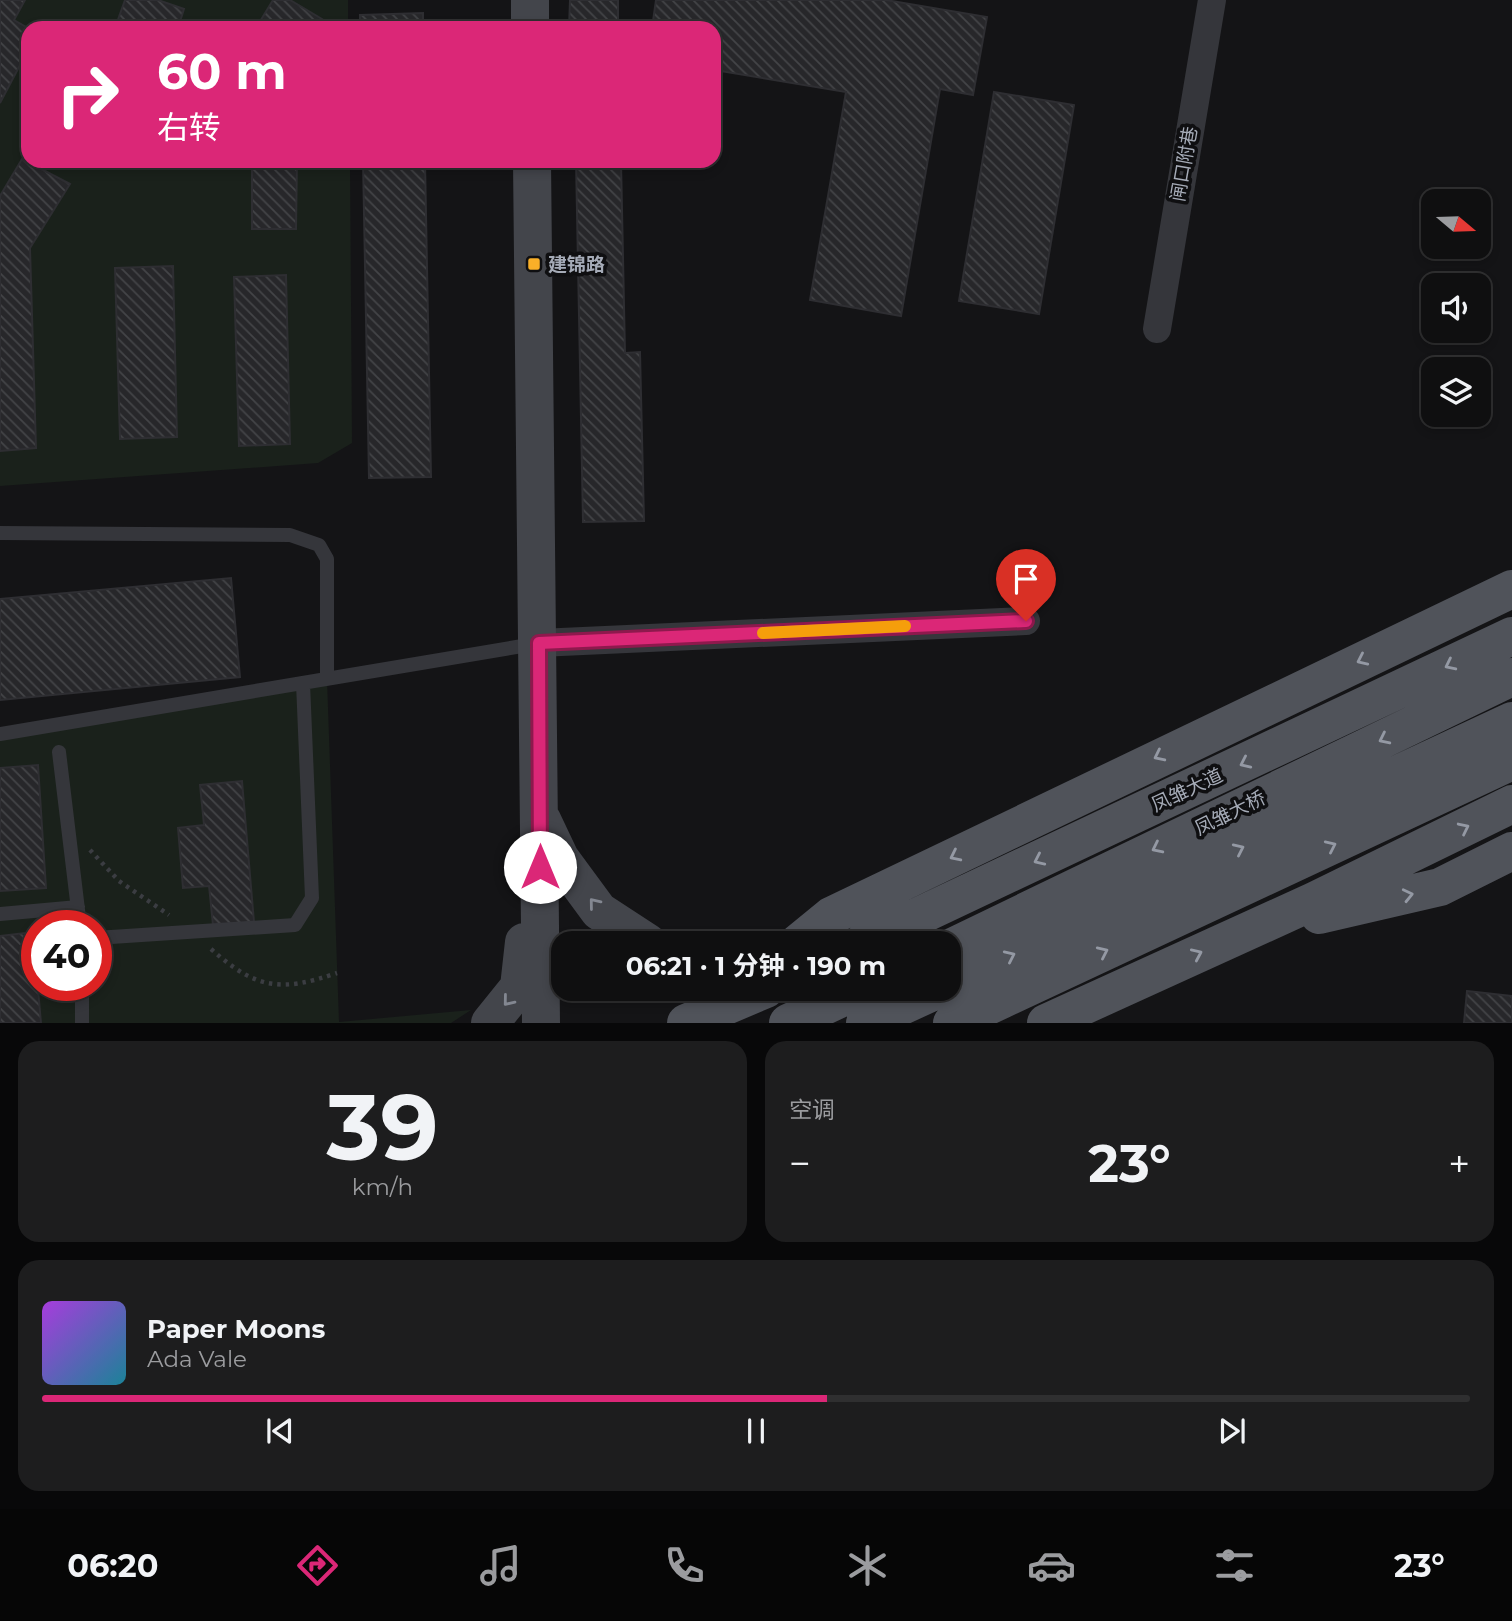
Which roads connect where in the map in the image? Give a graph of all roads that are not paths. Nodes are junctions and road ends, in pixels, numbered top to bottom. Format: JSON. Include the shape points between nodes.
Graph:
{"nodes":[{"id":1,"x":530,"y":0,"type":"edge"},
{"id":2,"x":1212,"y":0,"type":"edge"},
{"id":3,"x":530,"y":21,"type":"edge"},
{"id":4,"x":532,"y":168,"type":"edge"},
{"id":5,"x":1157,"y":329,"type":"dead end"},
{"id":6,"x":0,"y":533,"type":"edge"},
{"id":7,"x":1512,"y":589,"type":"edge"},
{"id":8,"x":1026,"y":621,"type":"dead end"},
{"id":9,"x":1512,"y":636,"type":"edge"},
{"id":10,"x":539,"y":643,"type":"junction"},
{"id":11,"x":1512,"y":677,"type":"edge"},
{"id":12,"x":327,"y":679,"type":"junction"},
{"id":13,"x":303,"y":683,"type":"junction"},
{"id":14,"x":1512,"y":720,"type":"edge"},
{"id":15,"x":0,"y":734,"type":"edge"},
{"id":16,"x":58,"y":752,"type":"dead end"},
{"id":17,"x":1512,"y":761,"type":"edge"},
{"id":18,"x":1512,"y":804,"type":"edge"},
{"id":19,"x":540,"y":815,"type":"junction"},
{"id":20,"x":1512,"y":850,"type":"edge"},
{"id":21,"x":78,"y":907,"type":"junction"},
{"id":22,"x":78,"y":910,"type":"edge"},
{"id":23,"x":0,"y":914,"type":"edge"},
{"id":24,"x":629,"y":931,"type":"edge"},
{"id":25,"x":813,"y":931,"type":"edge"},
{"id":26,"x":887,"y":931,"type":"edge"},
{"id":27,"x":1246,"y":932,"type":"junction"},
{"id":28,"x":112,"y":937,"type":"edge"},
{"id":29,"x":961,"y":943,"type":"edge"},
{"id":30,"x":961,"y":978,"type":"edge"},
{"id":31,"x":82,"y":1001,"type":"edge"},
{"id":32,"x":725,"y":1001,"type":"edge"},
{"id":33,"x":738,"y":1001,"type":"edge"},
{"id":34,"x":836,"y":1001,"type":"edge"},
{"id":35,"x":913,"y":1001,"type":"edge"},
{"id":36,"x":699,"y":1018,"type":"edge"},
{"id":37,"x":82,"y":1023,"type":"edge"},
{"id":38,"x":489,"y":1023,"type":"edge"},
{"id":39,"x":541,"y":1023,"type":"edge"},
{"id":40,"x":788,"y":1023,"type":"edge"},
{"id":41,"x":865,"y":1023,"type":"edge"},
{"id":42,"x":953,"y":1023,"type":"edge"},
{"id":43,"x":1046,"y":1023,"type":"edge"}],
"edges":[{"from":1,"to":3,"type":"street"},
{"from":2,"to":5,"type":"street","name":"闸口附巷"},
{"from":4,"to":10,"type":"street"},
{"from":6,"to":12,"type":"lane","via":[[290,535],[319,545],[327,559]]},
{"from":7,"to":25,"type":"main road","one_way":true,"via":[[831,916]]},
{"from":8,"to":10,"type":"street"},
{"from":9,"to":26,"type":"main road","name":"凤雏大道","one_way":true},
{"from":10,"to":12,"type":"lane"},
{"from":10,"to":19,"type":"street"},
{"from":11,"to":29,"type":"main road","name":"凤雏大桥","one_way":true},
{"from":12,"to":13,"type":"lane"},
{"from":13,"to":15,"type":"lane"},
{"from":13,"to":28,"type":"lane","via":[[312,898],[295,926]]},
{"from":30,"to":14,"type":"main road","name":"凤雏大桥","one_way":true},
{"from":16,"to":21,"type":"lane"},
{"from":42,"to":17,"type":"main road","one_way":true},
{"from":27,"to":18,"type":"main road","one_way":true},
{"from":24,"to":19,"type":"street","one_way":true,"via":[[598,911],[560,858]]},
{"from":19,"to":38,"type":"street","one_way":true,"via":[[519,987]]},
{"from":19,"to":39,"type":"street"},
{"from":27,"to":20,"type":"main road","one_way":true,"via":[[1440,887]]},
{"from":21,"to":22,"type":"lane"},
{"from":21,"to":23,"type":"lane"},
{"from":43,"to":27,"type":"main road","one_way":true},
{"from":31,"to":37,"type":"lane"},
{"from":32,"to":36,"type":"main road"},
{"from":33,"to":36,"type":"main road"},
{"from":34,"to":40,"type":"main road"},
{"from":35,"to":41,"type":"main road"}]}
